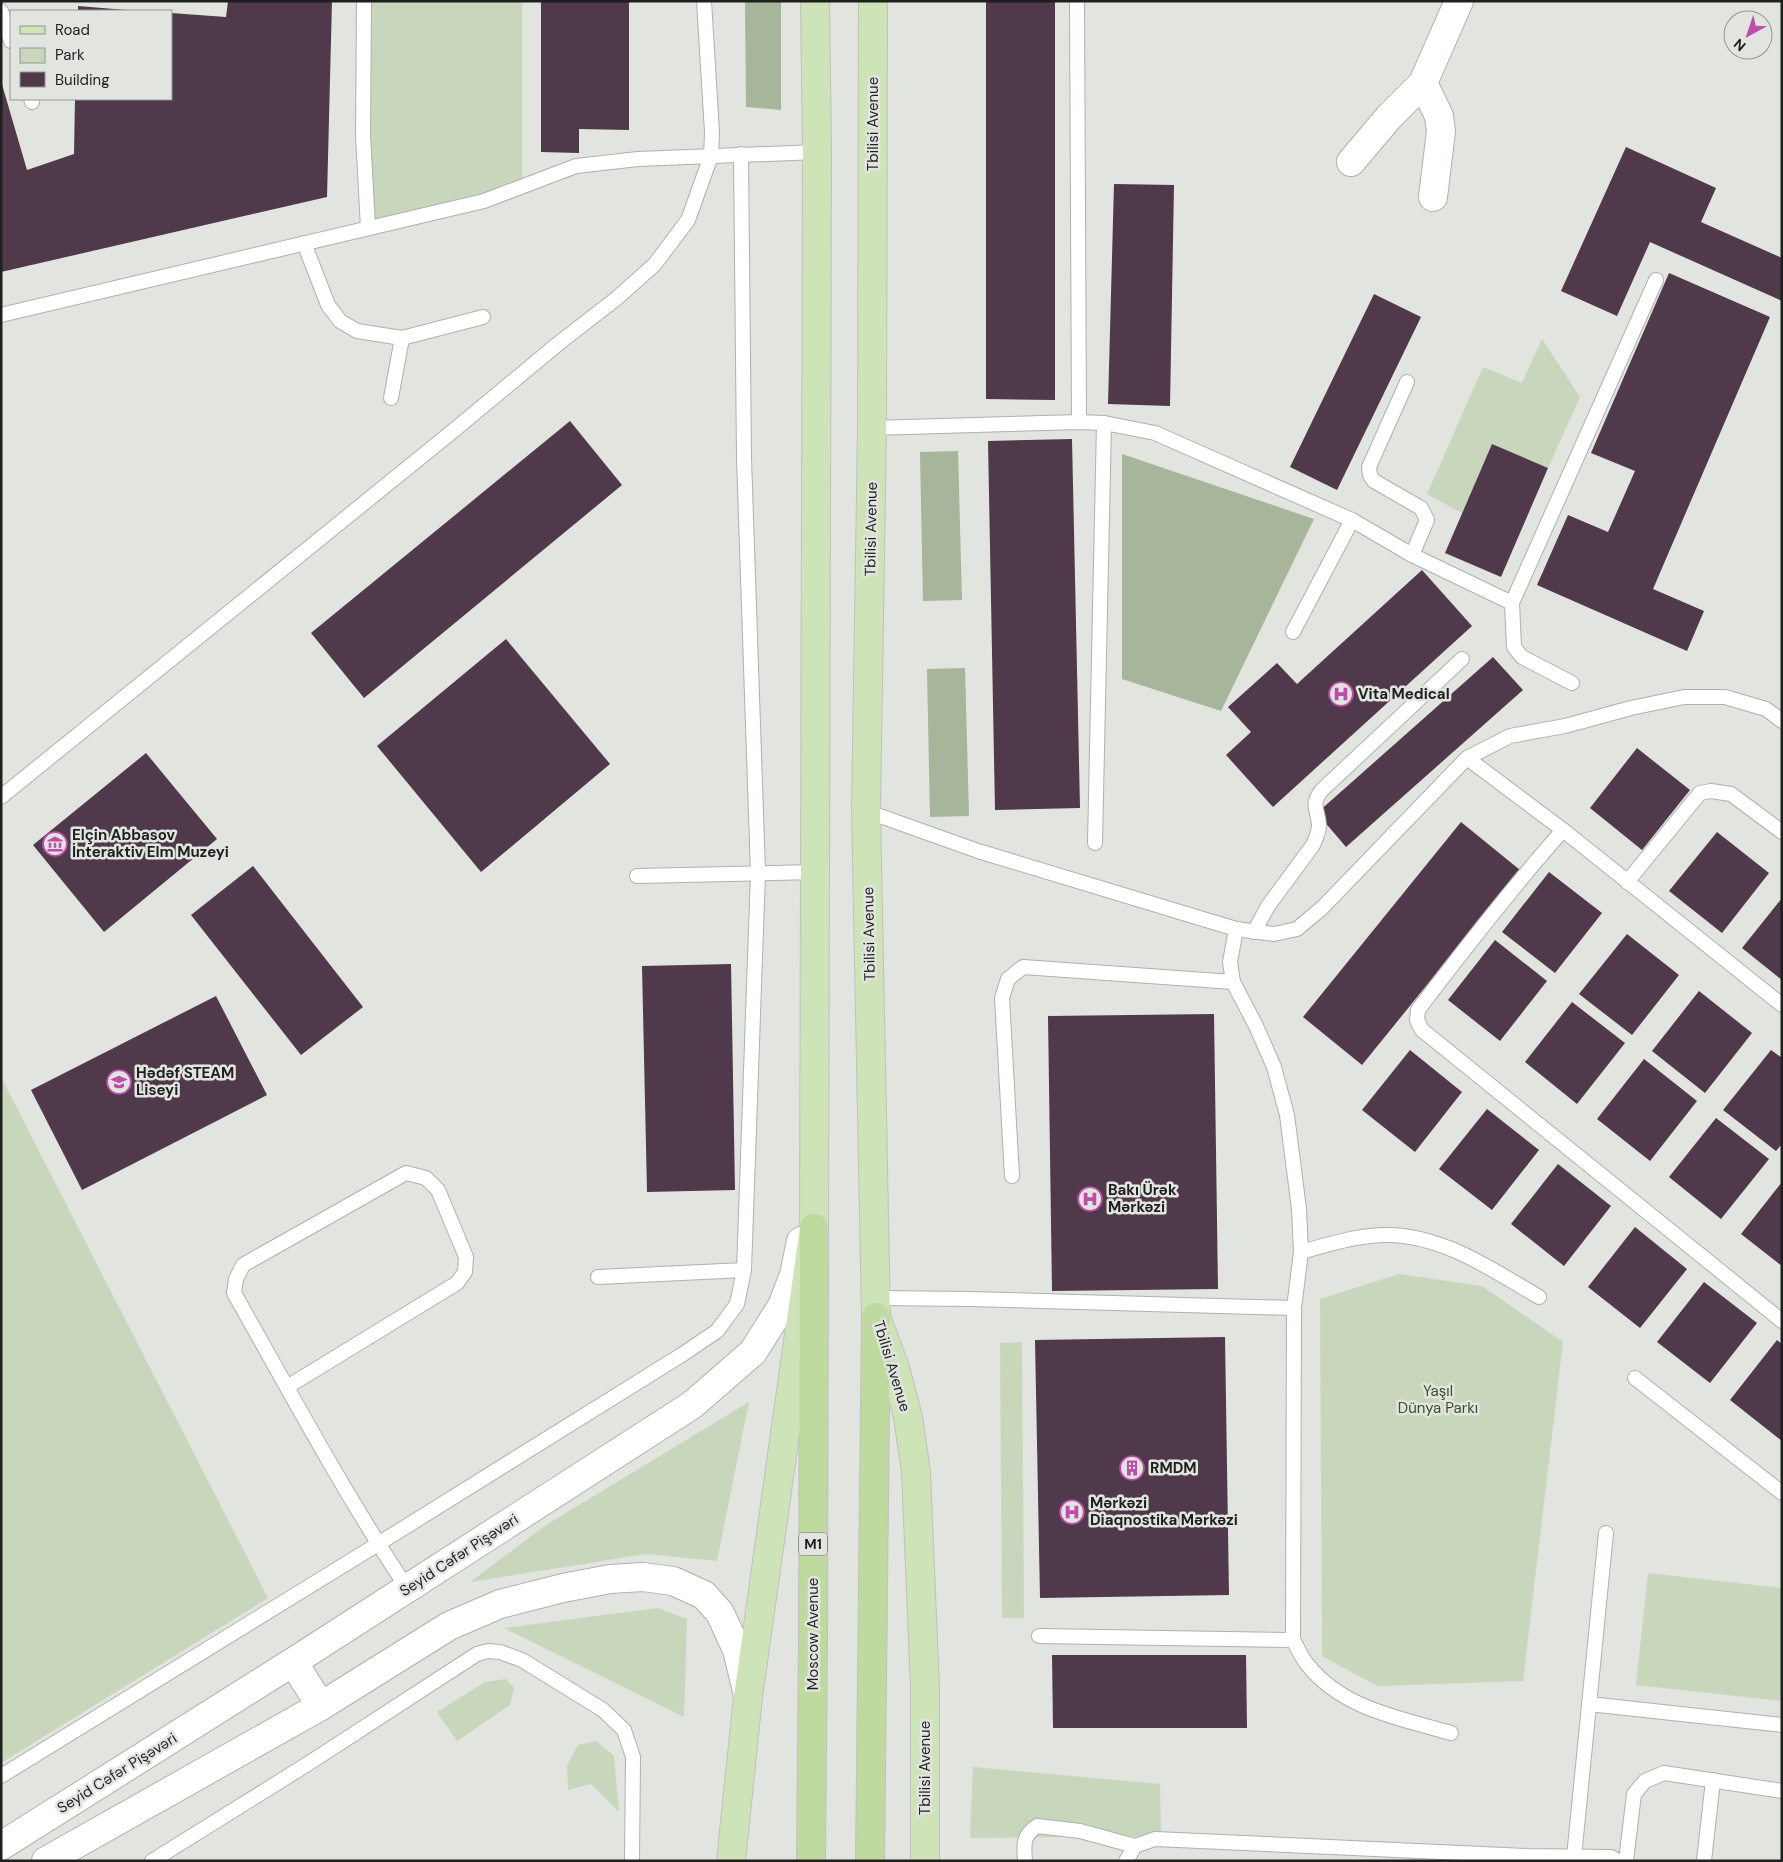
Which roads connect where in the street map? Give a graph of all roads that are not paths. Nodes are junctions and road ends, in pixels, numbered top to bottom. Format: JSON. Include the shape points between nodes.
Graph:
{"nodes":[{"id":1,"x":364,"y":1,"type":"edge"},
{"id":2,"x":704,"y":1,"type":"edge"},
{"id":3,"x":815,"y":1,"type":"edge"},
{"id":4,"x":873,"y":1,"type":"edge"},
{"id":5,"x":1077,"y":1,"type":"edge"},
{"id":6,"x":1459,"y":1,"type":"edge"},
{"id":7,"x":1,"y":11,"type":"edge"},
{"id":8,"x":10,"y":38,"type":"edge"},
{"id":9,"x":1423,"y":84,"type":"junction"},
{"id":10,"x":817,"y":152,"type":"junction"},
{"id":11,"x":741,"y":154,"type":"junction"},
{"id":12,"x":712,"y":156,"type":"junction"},
{"id":13,"x":1351,"y":162,"type":"dead end"},
{"id":14,"x":1433,"y":198,"type":"dead end"},
{"id":15,"x":368,"y":228,"type":"junction"},
{"id":16,"x":304,"y":244,"type":"junction"},
{"id":17,"x":1656,"y":280,"type":"dead end"},
{"id":18,"x":1,"y":316,"type":"edge"},
{"id":19,"x":483,"y":317,"type":"dead end"},
{"id":20,"x":402,"y":338,"type":"junction"},
{"id":21,"x":1407,"y":382,"type":"dead end"},
{"id":22,"x":391,"y":398,"type":"dead end"},
{"id":23,"x":1079,"y":422,"type":"junction"},
{"id":24,"x":1104,"y":422,"type":"junction"},
{"id":25,"x":872,"y":428,"type":"junction"},
{"id":26,"x":1352,"y":520,"type":"junction"},
{"id":27,"x":1412,"y":554,"type":"junction"},
{"id":28,"x":1512,"y":603,"type":"junction"},
{"id":29,"x":1293,"y":632,"type":"dead end"},
{"id":30,"x":1462,"y":659,"type":"dead end"},
{"id":31,"x":1572,"y":683,"type":"dead end"},
{"id":32,"x":1782,"y":721,"type":"edge"},
{"id":33,"x":1467,"y":758,"type":"junction"},
{"id":34,"x":1,"y":798,"type":"edge"},
{"id":35,"x":866,"y":811,"type":"junction"},
{"id":36,"x":1563,"y":830,"type":"junction"},
{"id":37,"x":1782,"y":832,"type":"edge"},
{"id":38,"x":1095,"y":842,"type":"dead end"},
{"id":39,"x":815,"y":872,"type":"junction"},
{"id":40,"x":758,"y":873,"type":"junction"},
{"id":41,"x":637,"y":876,"type":"dead end"},
{"id":42,"x":1627,"y":882,"type":"junction"},
{"id":43,"x":1236,"y":929,"type":"junction"},
{"id":44,"x":1254,"y":932,"type":"junction"},
{"id":45,"x":1233,"y":982,"type":"junction"},
{"id":46,"x":1782,"y":1005,"type":"edge"},
{"id":47,"x":1012,"y":1176,"type":"dead end"},
{"id":48,"x":814,"y":1181,"type":"junction"},
{"id":49,"x":814,"y":1228,"type":"junction"},
{"id":50,"x":1301,"y":1252,"type":"junction"},
{"id":51,"x":744,"y":1270,"type":"junction"},
{"id":52,"x":598,"y":1277,"type":"dead end"},
{"id":53,"x":1539,"y":1297,"type":"dead end"},
{"id":54,"x":876,"y":1308,"type":"junction"},
{"id":55,"x":1294,"y":1308,"type":"junction"},
{"id":56,"x":1782,"y":1321,"type":"edge"},
{"id":57,"x":1635,"y":1378,"type":"dead end"},
{"id":58,"x":288,"y":1387,"type":"junction"},
{"id":59,"x":1782,"y":1493,"type":"edge"},
{"id":60,"x":1606,"y":1533,"type":"dead end"},
{"id":61,"x":378,"y":1544,"type":"junction"},
{"id":62,"x":407,"y":1588,"type":"junction"},
{"id":63,"x":1039,"y":1636,"type":"dead end"},
{"id":64,"x":1294,"y":1640,"type":"junction"},
{"id":65,"x":292,"y":1662,"type":"junction"},
{"id":66,"x":748,"y":1698,"type":"junction"},
{"id":67,"x":1588,"y":1704,"type":"junction"},
{"id":68,"x":321,"y":1706,"type":"junction"},
{"id":69,"x":1782,"y":1726,"type":"edge"},
{"id":70,"x":1451,"y":1733,"type":"dead end"},
{"id":71,"x":1,"y":1776,"type":"edge"},
{"id":72,"x":1713,"y":1780,"type":"junction"},
{"id":73,"x":1782,"y":1791,"type":"edge"},
{"id":74,"x":1,"y":1846,"type":"edge"},
{"id":75,"x":1135,"y":1846,"type":"junction"},
{"id":76,"x":1574,"y":1857,"type":"junction"},
{"id":77,"x":1528,"y":1858,"type":"edge"},
{"id":78,"x":52,"y":1859,"type":"edge"},
{"id":79,"x":152,"y":1861,"type":"edge"},
{"id":80,"x":632,"y":1861,"type":"edge"},
{"id":81,"x":731,"y":1861,"type":"edge"},
{"id":82,"x":811,"y":1861,"type":"edge"},
{"id":83,"x":870,"y":1861,"type":"edge"},
{"id":84,"x":925,"y":1861,"type":"edge"},
{"id":85,"x":1025,"y":1861,"type":"edge"},
{"id":86,"x":1126,"y":1861,"type":"edge"},
{"id":87,"x":1618,"y":1861,"type":"edge"},
{"id":88,"x":1626,"y":1861,"type":"edge"},
{"id":89,"x":1704,"y":1861,"type":"edge"}],
"edges":[{"from":1,"to":15,"type":"lane","via":[[363,135]]},
{"from":2,"to":12,"type":"lane"},
{"from":3,"to":10,"type":"main road"},
{"from":4,"to":25,"type":"main road","name":"Tbilisi Avenue"},
{"from":5,"to":23,"type":"lane"},
{"from":6,"to":9,"type":"street"},
{"from":7,"to":8,"type":"lane"},
{"from":9,"to":13,"type":"street","via":[[1389,117]]},
{"from":9,"to":14,"type":"street","via":[[1439,116],[1441,131]]},
{"from":10,"to":11,"type":"lane"},
{"from":10,"to":39,"type":"main road"},
{"from":11,"to":12,"type":"lane"},
{"from":11,"to":40,"type":"lane","via":[[744,458]]},
{"from":12,"to":15,"type":"lane","via":[[576,166],[484,200]]},
{"from":12,"to":34,"type":"lane","via":[[688,220],[655,264],[446,438]]},
{"from":15,"to":16,"type":"lane"},
{"from":16,"to":18,"type":"lane"},
{"from":16,"to":20,"type":"lane","via":[[328,305],[340,321],[357,331]]},
{"from":17,"to":28,"type":"lane"},
{"from":19,"to":20,"type":"lane"},
{"from":20,"to":22,"type":"lane"},
{"from":21,"to":27,"type":"lane","via":[[1369,467],[1374,481],[1421,508],[1425,514],[1427,520]]},
{"from":23,"to":24,"type":"lane"},
{"from":23,"to":25,"type":"lane"},
{"from":24,"to":26,"type":"lane","via":[[1155,433]]},
{"from":24,"to":38,"type":"lane"},
{"from":25,"to":35,"type":"main road","name":"Tbilisi Avenue"},
{"from":26,"to":27,"type":"lane"},
{"from":26,"to":29,"type":"lane"},
{"from":27,"to":28,"type":"lane"},
{"from":28,"to":31,"type":"lane","via":[[1514,647],[1522,657]]},
{"from":30,"to":44,"type":"lane","via":[[1322,790],[1314,808],[1319,824],[1313,845],[1268,906]]},
{"from":32,"to":33,"type":"lane","via":[[1766,710],[1725,697],[1684,697],[1510,736]]},
{"from":33,"to":36,"type":"lane"},
{"from":33,"to":44,"type":"lane","via":[[1297,929],[1274,934]]},
{"from":35,"to":43,"type":"lane","via":[[978,851]]},
{"from":35,"to":54,"type":"main road","name":"Tbilisi Avenue"},
{"from":36,"to":42,"type":"lane"},
{"from":36,"to":56,"type":"lane","via":[[1473,938],[1418,1010],[1417,1020],[1422,1030]]},
{"from":37,"to":42,"type":"lane","via":[[1730,794],[1700,793]]},
{"from":39,"to":40,"type":"lane"},
{"from":39,"to":48,"type":"main road"},
{"from":40,"to":41,"type":"lane"},
{"from":40,"to":51,"type":"lane"},
{"from":42,"to":46,"type":"lane"},
{"from":43,"to":44,"type":"lane"},
{"from":43,"to":45,"type":"lane","via":[[1230,962]]},
{"from":45,"to":47,"type":"lane","via":[[1022,967],[1008,979],[1002,998]]},
{"from":45,"to":50,"type":"lane","via":[[1274,1067],[1287,1115]]},
{"from":48,"to":49,"type":"main road"},
{"from":48,"to":62,"type":"street","name":"Seyid Cəfər Pişəvəri","via":[[794,1275],[782,1306],[753,1352],[692,1405]]},
{"from":49,"to":66,"type":"main road"},
{"from":49,"to":82,"type":"highway","name":"Moscow Avenue","number":"M1"},
{"from":50,"to":53,"type":"lane","via":[[1353,1238],[1392,1235],[1427,1241],[1468,1256]]},
{"from":50,"to":55,"type":"lane"},
{"from":51,"to":52,"type":"lane"},
{"from":51,"to":61,"type":"lane","via":[[736,1304],[717,1331]]},
{"from":54,"to":55,"type":"lane","via":[[969,1299]]},
{"from":54,"to":83,"type":"highway"},
{"from":54,"to":84,"type":"main road","name":"Tbilisi Avenue","via":[[908,1417],[916,1472],[925,1688]]},
{"from":55,"to":64,"type":"lane"},
{"from":57,"to":59,"type":"lane"},
{"from":58,"to":58,"type":"lane","via":[[234,1293],[243,1265],[406,1173],[426,1178],[438,1190],[466,1257],[465,1272],[457,1283]]},
{"from":58,"to":61,"type":"lane"},
{"from":60,"to":67,"type":"lane"},
{"from":61,"to":62,"type":"lane"},
{"from":61,"to":71,"type":"lane"},
{"from":62,"to":65,"type":"street","name":"Seyid Cəfər Pişəvəri"},
{"from":63,"to":64,"type":"lane"},
{"from":64,"to":70,"type":"lane","via":[[1305,1663],[1338,1693],[1366,1708]]},
{"from":65,"to":68,"type":"street"},
{"from":65,"to":74,"type":"street","name":"Seyid Cəfər Pişəvəri"},
{"from":66,"to":68,"type":"street","via":[[737,1650],[720,1613],[704,1595],[673,1581],[643,1577],[563,1588],[500,1604],[449,1626]]},
{"from":66,"to":81,"type":"main road"},
{"from":67,"to":69,"type":"lane"},
{"from":67,"to":76,"type":"lane"},
{"from":68,"to":78,"type":"street"},
{"from":72,"to":73,"type":"lane"},
{"from":72,"to":88,"type":"lane","via":[[1664,1773],[1645,1781],[1634,1794]]},
{"from":72,"to":89,"type":"lane"},
{"from":75,"to":77,"type":"lane","via":[[1155,1839]]},
{"from":75,"to":85,"type":"lane","via":[[1080,1831],[1037,1826],[1028,1832],[1024,1844]]},
{"from":75,"to":86,"type":"lane"},
{"from":76,"to":77,"type":"lane"},
{"from":76,"to":87,"type":"lane","via":[[1611,1857]]},
{"from":79,"to":80,"type":"lane","via":[[477,1654],[488,1651],[500,1652],[528,1664],[603,1710],[624,1730],[633,1757]]}]}
